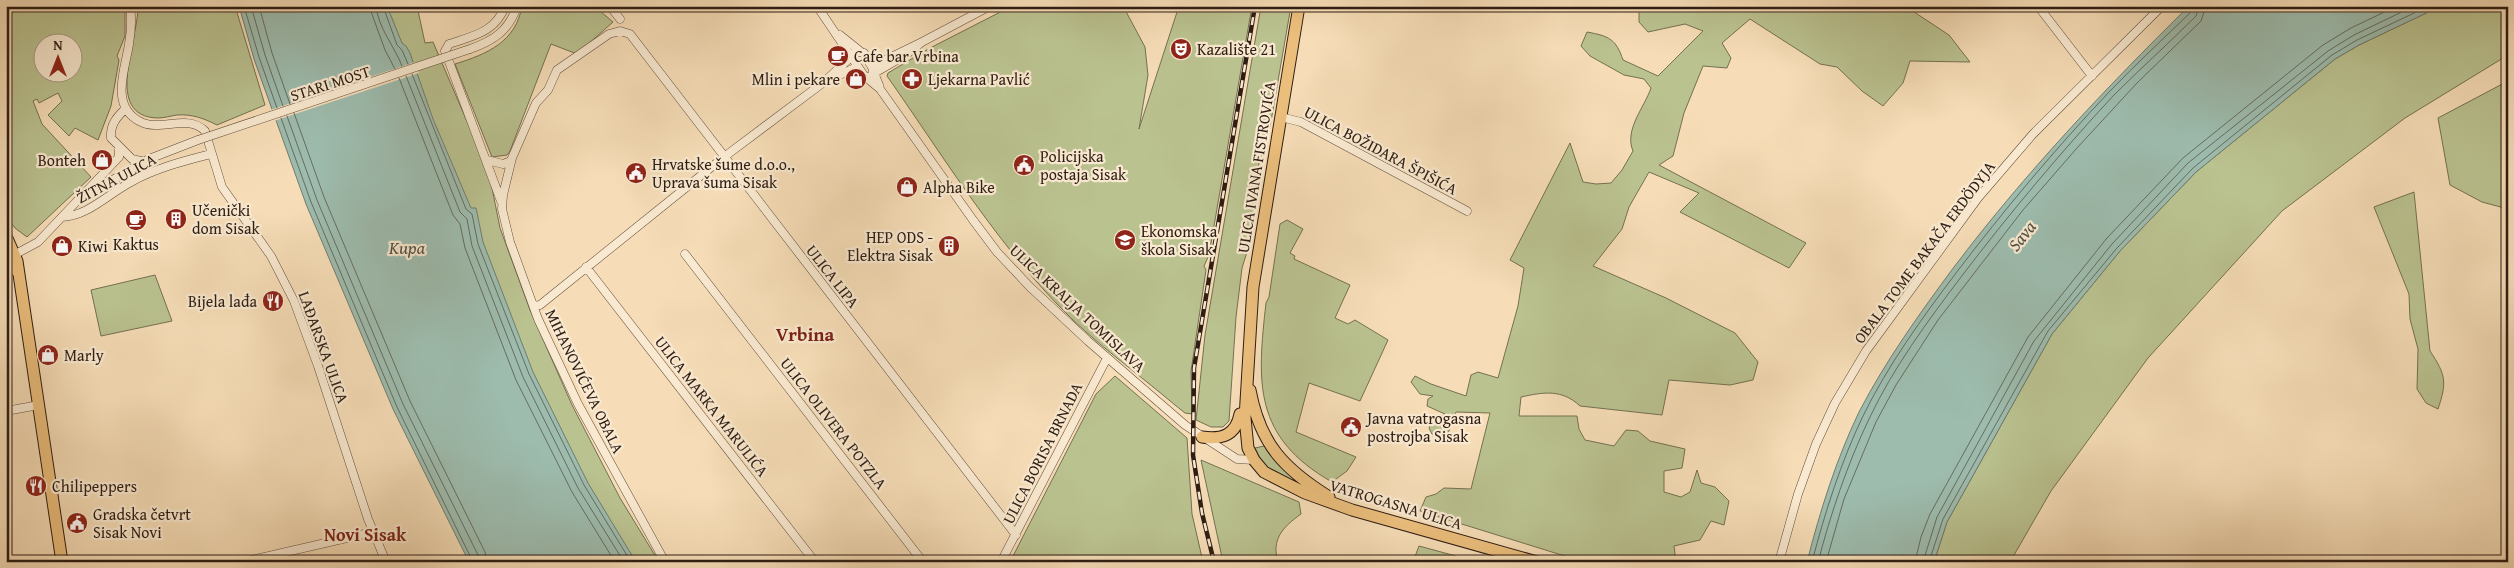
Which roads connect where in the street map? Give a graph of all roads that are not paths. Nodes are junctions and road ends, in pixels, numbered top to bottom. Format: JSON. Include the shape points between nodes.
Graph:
{"nodes":[{"id":1,"x":130,"y":6,"type":"edge"},
{"id":2,"x":505,"y":6,"type":"edge"},
{"id":3,"x":517,"y":6,"type":"edge"},
{"id":4,"x":610,"y":6,"type":"edge"},
{"id":5,"x":817,"y":6,"type":"edge"},
{"id":6,"x":990,"y":6,"type":"edge"},
{"id":7,"x":1298,"y":6,"type":"edge"},
{"id":8,"x":2038,"y":6,"type":"edge"},
{"id":9,"x":2162,"y":6,"type":"edge"},
{"id":10,"x":620,"y":19,"type":"dead end"},
{"id":11,"x":835,"y":31,"type":"junction"},
{"id":12,"x":630,"y":34,"type":"joint"},
{"id":13,"x":922,"y":42,"type":"junction"},
{"id":14,"x":860,"y":50,"type":"junction"},
{"id":15,"x":851,"y":56,"type":"junction"},
{"id":16,"x":870,"y":64,"type":"junction"},
{"id":17,"x":857,"y":67,"type":"junction"},
{"id":18,"x":871,"y":75,"type":"junction"},
{"id":19,"x":2092,"y":76,"type":"junction"},
{"id":20,"x":824,"y":82,"type":"junction"},
{"id":21,"x":126,"y":108,"type":"junction"},
{"id":22,"x":1281,"y":117,"type":"junction"},
{"id":23,"x":198,"y":140,"type":"joint"},
{"id":24,"x":120,"y":149,"type":"junction"},
{"id":25,"x":212,"y":154,"type":"junction"},
{"id":26,"x":724,"y":157,"type":"junction"},
{"id":27,"x":512,"y":159,"type":"junction"},
{"id":28,"x":487,"y":160,"type":"junction"},
{"id":29,"x":145,"y":162,"type":"junction"},
{"id":30,"x":82,"y":198,"type":"junction"},
{"id":31,"x":502,"y":204,"type":"junction"},
{"id":32,"x":1467,"y":211,"type":"dead end"},
{"id":33,"x":62,"y":218,"type":"junction"},
{"id":34,"x":6,"y":236,"type":"edge"},
{"id":35,"x":685,"y":254,"type":"dead end"},
{"id":36,"x":9,"y":258,"type":"edge"},
{"id":37,"x":586,"y":267,"type":"junction"},
{"id":38,"x":534,"y":306,"type":"junction"},
{"id":39,"x":1107,"y":358,"type":"junction"},
{"id":40,"x":1246,"y":366,"type":"junction"},
{"id":41,"x":1245,"y":398,"type":"junction"},
{"id":42,"x":39,"y":405,"type":"junction"},
{"id":43,"x":6,"y":411,"type":"edge"},
{"id":44,"x":1202,"y":437,"type":"junction"},
{"id":45,"x":1254,"y":460,"type":"junction"},
{"id":46,"x":1352,"y":510,"type":"junction"},
{"id":47,"x":373,"y":532,"type":"junction"},
{"id":48,"x":1016,"y":535,"type":"junction"},
{"id":49,"x":272,"y":559,"type":"edge"},
{"id":50,"x":62,"y":562,"type":"edge"},
{"id":51,"x":243,"y":562,"type":"edge"},
{"id":52,"x":386,"y":562,"type":"edge"},
{"id":53,"x":665,"y":562,"type":"edge"},
{"id":54,"x":815,"y":562,"type":"edge"},
{"id":55,"x":924,"y":562,"type":"edge"},
{"id":56,"x":1001,"y":562,"type":"edge"},
{"id":57,"x":1537,"y":562,"type":"edge"},
{"id":58,"x":1779,"y":562,"type":"edge"}],
"edges":[{"from":1,"to":21,"type":"street","via":[[131,34],[121,82]]},
{"from":2,"to":28,"type":"street","name":"MIHANOVIĆEVA OBALA","via":[[490,29],[449,44],[445,51]]},
{"from":3,"to":23,"type":"street","name":"STARI MOST","bridge":true,"via":[[513,18],[500,35],[470,50]]},
{"from":4,"to":10,"type":"street"},
{"from":5,"to":11,"type":"street"},
{"from":6,"to":13,"type":"street"},
{"from":7,"to":22,"type":"main road","name":"ULICA IVANA FISTROVIĆA"},
{"from":8,"to":19,"type":"street"},
{"from":9,"to":19,"type":"street","name":"OBALA TOME BAKAČA ERDÖDYJA"},
{"from":11,"to":14,"type":"street"},
{"from":11,"to":15,"type":"street"},
{"from":12,"to":26,"type":"street","name":"ULICA LIPA"},
{"from":12,"to":27,"type":"street","name":"MIHANOVIĆEVA OBALA","via":[[620,30],[609,34],[557,70],[548,90],[532,110]]},
{"from":13,"to":16,"type":"street","via":[[879,63]]},
{"from":13,"to":18,"type":"street"},
{"from":14,"to":15,"type":"street","via":[[855,50]]},
{"from":14,"to":16,"type":"street"},
{"from":15,"to":17,"type":"street","name":"ULICA KRALJA TOMISLAVA"},
{"from":15,"to":20,"type":"street"},
{"from":16,"to":18,"type":"street"},
{"from":17,"to":18,"type":"street","name":"ULICA KRALJA TOMISLAVA"},
{"from":17,"to":20,"type":"street"},
{"from":18,"to":39,"type":"street","name":"ULICA KRALJA TOMISLAVA","via":[[997,252]]},
{"from":19,"to":58,"type":"street","name":"OBALA TOME BAKAČA ERDÖDYJA","via":[[2039,127],[1978,198],[1858,364],[1816,444]]},
{"from":20,"to":26,"type":"street"},
{"from":21,"to":24,"type":"street","name":"ŽITNA ULICA","via":[[110,132],[112,142]]},
{"from":21,"to":25,"type":"street","name":"LAĐARSKA ULICA","via":[[138,121],[147,125],[188,123],[201,127]]},
{"from":22,"to":32,"type":"street","name":"ULICA BOŽIDARA ŠPIŠIĆA","via":[[1300,122]]},
{"from":22,"to":40,"type":"main road","name":"ULICA IVANA FISTROVIĆA","via":[[1253,287]]},
{"from":23,"to":29,"type":"street","name":"ŽITNA ULICA"},
{"from":24,"to":29,"type":"street","name":"ŽITNA ULICA","via":[[135,161]]},
{"from":24,"to":30,"type":"street","name":"ŽITNA ULICA","via":[[119,158]]},
{"from":25,"to":33,"type":"street","name":"ŽITNA ULICA","via":[[154,171],[83,212]]},
{"from":25,"to":47,"type":"street","name":"LAĐARSKA ULICA","via":[[224,190],[271,256],[294,301]]},
{"from":26,"to":37,"type":"street"},
{"from":26,"to":48,"type":"street","name":"ULICA LIPA"},
{"from":27,"to":28,"type":"street","via":[[503,164]]},
{"from":27,"to":31,"type":"street","name":"MIHANOVIĆEVA OBALA"},
{"from":28,"to":31,"type":"street","name":"MIHANOVIĆEVA OBALA"},
{"from":29,"to":30,"type":"street","name":"ŽITNA ULICA"},
{"from":30,"to":33,"type":"street","name":"ŽITNA ULICA"},
{"from":31,"to":38,"type":"street","name":"MIHANOVIĆEVA OBALA","via":[[510,242]]},
{"from":33,"to":36,"type":"street","name":"ŽITNA ULICA","via":[[38,242]]},
{"from":34,"to":36,"type":"main road"},
{"from":35,"to":55,"type":"street","name":"ULICA OLIVERA POTZLA"},
{"from":36,"to":42,"type":"main road","via":[[18,272]]},
{"from":37,"to":38,"type":"street","via":[[540,305]]},
{"from":37,"to":54,"type":"street","name":"ULICA MARKA MARULIĆA"},
{"from":38,"to":53,"type":"street","name":"MIHANOVIĆEVA OBALA","via":[[578,404]]},
{"from":39,"to":44,"type":"street","name":"ULICA KRALJA TOMISLAVA"},
{"from":39,"to":48,"type":"street","name":"ULICA BORISA BRNADA"},
{"from":40,"to":41,"type":"main road"},
{"from":40,"to":46,"type":"main road","via":[[1256,417],[1276,455],[1298,476]]},
{"from":41,"to":44,"type":"main road","via":[[1234,431],[1220,438]]},
{"from":41,"to":45,"type":"main road","via":[[1246,442]]},
{"from":42,"to":43,"type":"street"},
{"from":42,"to":50,"type":"main road"},
{"from":44,"to":45,"type":"street","name":"ULICA KRALJA TOMISLAVA","via":[[1237,460]]},
{"from":45,"to":46,"type":"main road","name":"VATROGASNA ULICA","via":[[1276,480]]},
{"from":46,"to":57,"type":"main road","name":"VATROGASNA ULICA"},
{"from":47,"to":49,"type":"street"},
{"from":47,"to":52,"type":"street","name":"LAĐARSKA ULICA"},
{"from":48,"to":56,"type":"street","name":"ULICA BORISA BRNADA"},
{"from":49,"to":51,"type":"street"}]}
